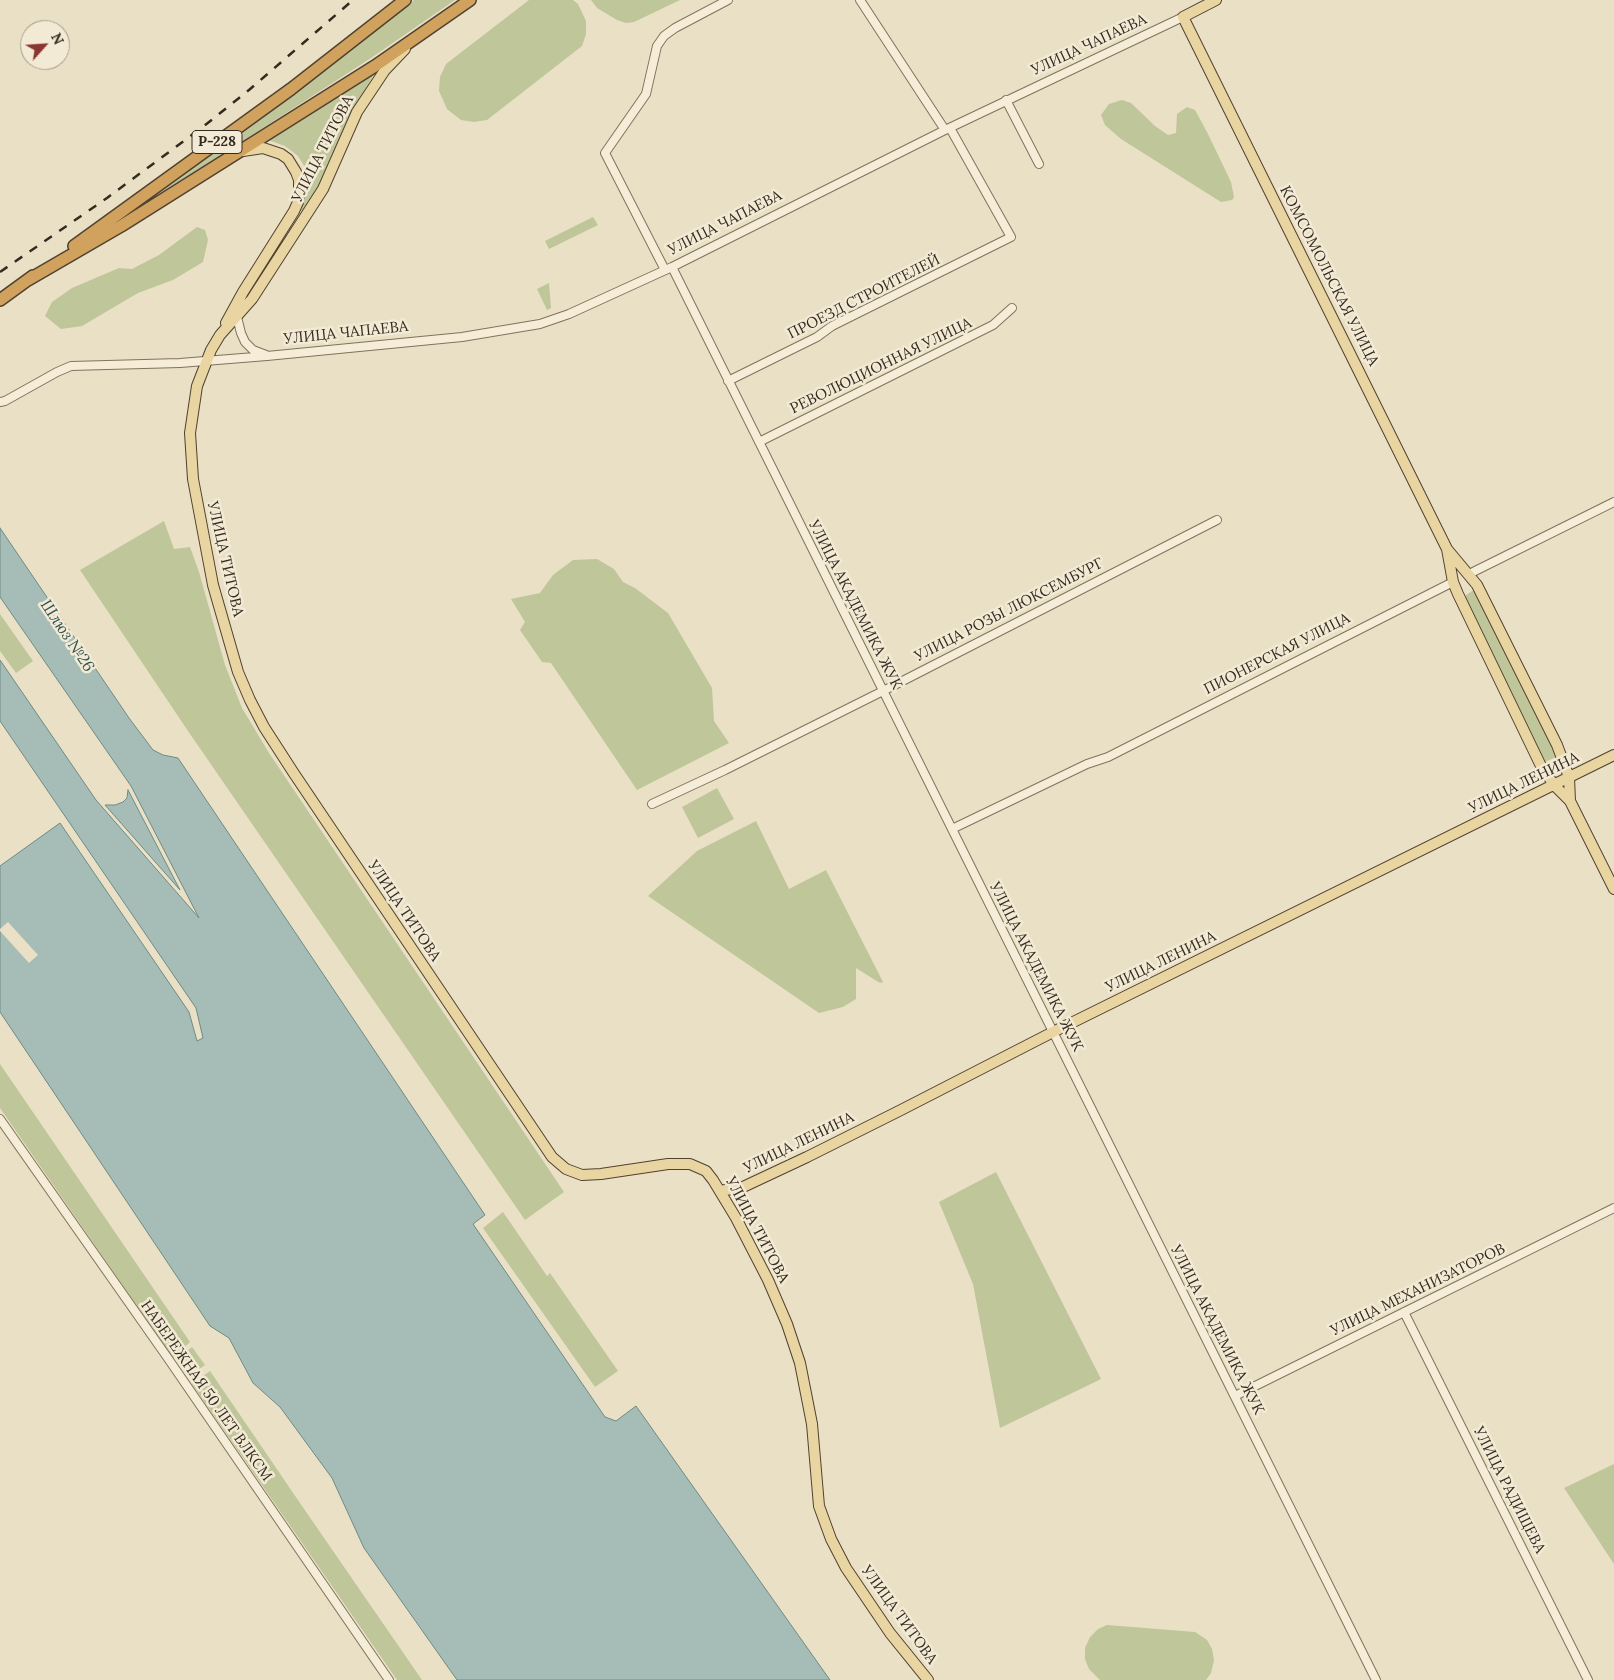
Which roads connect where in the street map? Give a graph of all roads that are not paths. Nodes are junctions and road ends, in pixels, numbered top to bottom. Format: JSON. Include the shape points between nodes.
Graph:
{"nodes":[{"id":1,"x":405,"y":0,"type":"edge"},
{"id":2,"x":470,"y":0,"type":"edge"},
{"id":3,"x":728,"y":0,"type":"edge"},
{"id":4,"x":860,"y":0,"type":"edge"},
{"id":5,"x":1216,"y":0,"type":"edge"},
{"id":6,"x":1183,"y":17,"type":"junction"},
{"id":7,"x":429,"y":29,"type":"junction"},
{"id":8,"x":1006,"y":100,"type":"junction"},
{"id":9,"x":947,"y":129,"type":"junction"},
{"id":10,"x":235,"y":154,"type":"junction"},
{"id":11,"x":1039,"y":164,"type":"dead end"},
{"id":12,"x":668,"y":268,"type":"junction"},
{"id":13,"x":28,"y":280,"type":"junction"},
{"id":14,"x":0,"y":300,"type":"edge"},
{"id":15,"x":1012,"y":308,"type":"dead end"},
{"id":16,"x":237,"y":317,"type":"junction"},
{"id":17,"x":220,"y":335,"type":"junction"},
{"id":18,"x":267,"y":356,"type":"junction"},
{"id":19,"x":206,"y":361,"type":"junction"},
{"id":20,"x":728,"y":380,"type":"junction"},
{"id":21,"x":0,"y":402,"type":"edge"},
{"id":22,"x":759,"y":442,"type":"junction"},
{"id":23,"x":1614,"y":502,"type":"edge"},
{"id":24,"x":1218,"y":520,"type":"dead end"},
{"id":25,"x":1447,"y":549,"type":"junction"},
{"id":26,"x":1469,"y":574,"type":"junction"},
{"id":27,"x":1453,"y":582,"type":"junction"},
{"id":28,"x":883,"y":691,"type":"junction"},
{"id":29,"x":1614,"y":755,"type":"edge"},
{"id":30,"x":1569,"y":778,"type":"junction"},
{"id":31,"x":1554,"y":784,"type":"junction"},
{"id":32,"x":1570,"y":801,"type":"junction"},
{"id":33,"x":652,"y":804,"type":"dead end"},
{"id":34,"x":952,"y":829,"type":"junction"},
{"id":35,"x":1614,"y":889,"type":"edge"},
{"id":36,"x":1053,"y":1032,"type":"junction"},
{"id":37,"x":0,"y":1119,"type":"edge"},
{"id":38,"x":720,"y":1191,"type":"junction"},
{"id":39,"x":1614,"y":1208,"type":"edge"},
{"id":40,"x":1404,"y":1312,"type":"junction"},
{"id":41,"x":1235,"y":1396,"type":"junction"},
{"id":42,"x":389,"y":1680,"type":"edge"},
{"id":43,"x":928,"y":1680,"type":"edge"},
{"id":44,"x":1376,"y":1680,"type":"edge"},
{"id":45,"x":1588,"y":1680,"type":"edge"}],
"edges":[{"from":1,"to":13,"type":"highway","number":"Р-228","via":[[291,89]]},
{"from":2,"to":7,"type":"highway","number":"Р-228"},
{"from":3,"to":12,"type":"street","name":"УЛИЦА АКАДЕМИКА ЖУК","via":[[664,36],[657,46],[646,94],[605,153]]},
{"from":4,"to":9,"type":"street"},
{"from":5,"to":6,"type":"main road","name":"УЛИЦА ЧАПАЕВА"},
{"from":6,"to":8,"type":"street","name":"УЛИЦА ЧАПАЕВА"},
{"from":6,"to":25,"type":"main road","name":"КОМСОМОЛЬСКАЯ УЛИЦА"},
{"from":7,"to":10,"type":"highway","number":"Р-228"},
{"from":7,"to":16,"type":"main road","name":"УЛИЦА ТИТОВА","via":[[404,50],[372,88],[357,112],[323,189]]},
{"from":8,"to":9,"type":"street","name":"УЛИЦА ЧАПАЕВА"},
{"from":8,"to":11,"type":"street"},
{"from":9,"to":12,"type":"street","name":"УЛИЦА ЧАПАЕВА"},
{"from":9,"to":20,"type":"street","name":"ПРОЕЗД СТРОИТЕЛЕЙ","via":[[1011,237]]},
{"from":10,"to":13,"type":"highway","number":"Р-228"},
{"from":10,"to":17,"type":"main road","via":[[263,148],[281,154],[296,172],[299,192],[294,211]]},
{"from":12,"to":18,"type":"street","name":"УЛИЦА ЧАПАЕВА","via":[[540,324],[462,337]]},
{"from":12,"to":20,"type":"street","name":"УЛИЦА АКАДЕМИКА ЖУК"},
{"from":13,"to":14,"type":"highway","number":"Р-228"},
{"from":15,"to":22,"type":"street","name":"РЕВОЛЮЦИОННАЯ УЛИЦА","via":[[993,325]]},
{"from":16,"to":17,"type":"main road","name":"УЛИЦА ТИТОВА"},
{"from":16,"to":18,"type":"street","name":"УЛИЦА ЧАПАЕВА","via":[[245,342]]},
{"from":17,"to":19,"type":"main road","name":"УЛИЦА ТИТОВА"},
{"from":18,"to":19,"type":"street"},
{"from":19,"to":21,"type":"street","via":[[71,366]]},
{"from":19,"to":38,"type":"main road","name":"УЛИЦА ТИТОВА","via":[[192,414],[190,450],[193,479],[222,619],[238,672],[264,727],[552,1157],[566,1169],[582,1175],[690,1164],[706,1171]]},
{"from":20,"to":22,"type":"street","name":"УЛИЦА АКАДЕМИКА ЖУК"},
{"from":22,"to":28,"type":"street","name":"УЛИЦА АКАДЕМИКА ЖУК"},
{"from":23,"to":26,"type":"street","name":"ПИОНЕРСКАЯ УЛИЦА"},
{"from":24,"to":28,"type":"street","name":"УЛИЦА РОЗЫ ЛЮКСЕМБУРГ"},
{"from":25,"to":26,"type":"main road","name":"КОМСОМОЛЬСКАЯ УЛИЦА"},
{"from":25,"to":27,"type":"main road","name":"КОМСОМОЛЬСКАЯ УЛИЦА"},
{"from":26,"to":27,"type":"main road","name":"ПИОНЕРСКАЯ УЛИЦА"},
{"from":26,"to":30,"type":"main road","name":"КОМСОМОЛЬСКАЯ УЛИЦА","via":[[1557,745]]},
{"from":27,"to":31,"type":"main road","name":"КОМСОМОЛЬСКАЯ УЛИЦА","via":[[1540,764]]},
{"from":27,"to":34,"type":"street","name":"ПИОНЕРСКАЯ УЛИЦА","via":[[1108,757]]},
{"from":28,"to":33,"type":"street","name":"УЛИЦА РОЗЫ ЛЮКСЕМБУРГ"},
{"from":28,"to":34,"type":"street","name":"УЛИЦА АКАДЕМИКА ЖУК"},
{"from":29,"to":30,"type":"main road","name":"УЛИЦА ЛЕНИНА"},
{"from":30,"to":31,"type":"main road","name":"УЛИЦА ЛЕНИНА"},
{"from":30,"to":32,"type":"main road","name":"КОМСОМОЛЬСКАЯ УЛИЦА"},
{"from":31,"to":32,"type":"main road","name":"КОМСОМОЛЬСКАЯ УЛИЦА"},
{"from":31,"to":36,"type":"main road","name":"УЛИЦА ЛЕНИНА"},
{"from":32,"to":35,"type":"main road","name":"КОМСОМОЛЬСКАЯ УЛИЦА"},
{"from":34,"to":36,"type":"street","name":"УЛИЦА АКАДЕМИКА ЖУК"},
{"from":36,"to":38,"type":"main road","name":"УЛИЦА ЛЕНИНА","via":[[758,1180]]},
{"from":36,"to":41,"type":"street","name":"УЛИЦА АКАДЕМИКА ЖУК"},
{"from":37,"to":42,"type":"street","name":"НАБЕРЕЖНАЯ 50 ЛЕТ ВЛКСМ"},
{"from":38,"to":43,"type":"main road","name":"УЛИЦА ТИТОВА","via":[[768,1280],[800,1363],[812,1424],[819,1506],[831,1539],[846,1568],[885,1625]]},
{"from":39,"to":40,"type":"street","name":"УЛИЦА МЕХАНИЗАТОРОВ"},
{"from":40,"to":41,"type":"street","name":"УЛИЦА МЕХАНИЗАТОРОВ"},
{"from":40,"to":45,"type":"street","name":"УЛИЦА РАДИЩЕВА"},
{"from":41,"to":44,"type":"street","name":"УЛИЦА АКАДЕМИКА ЖУК"}]}
